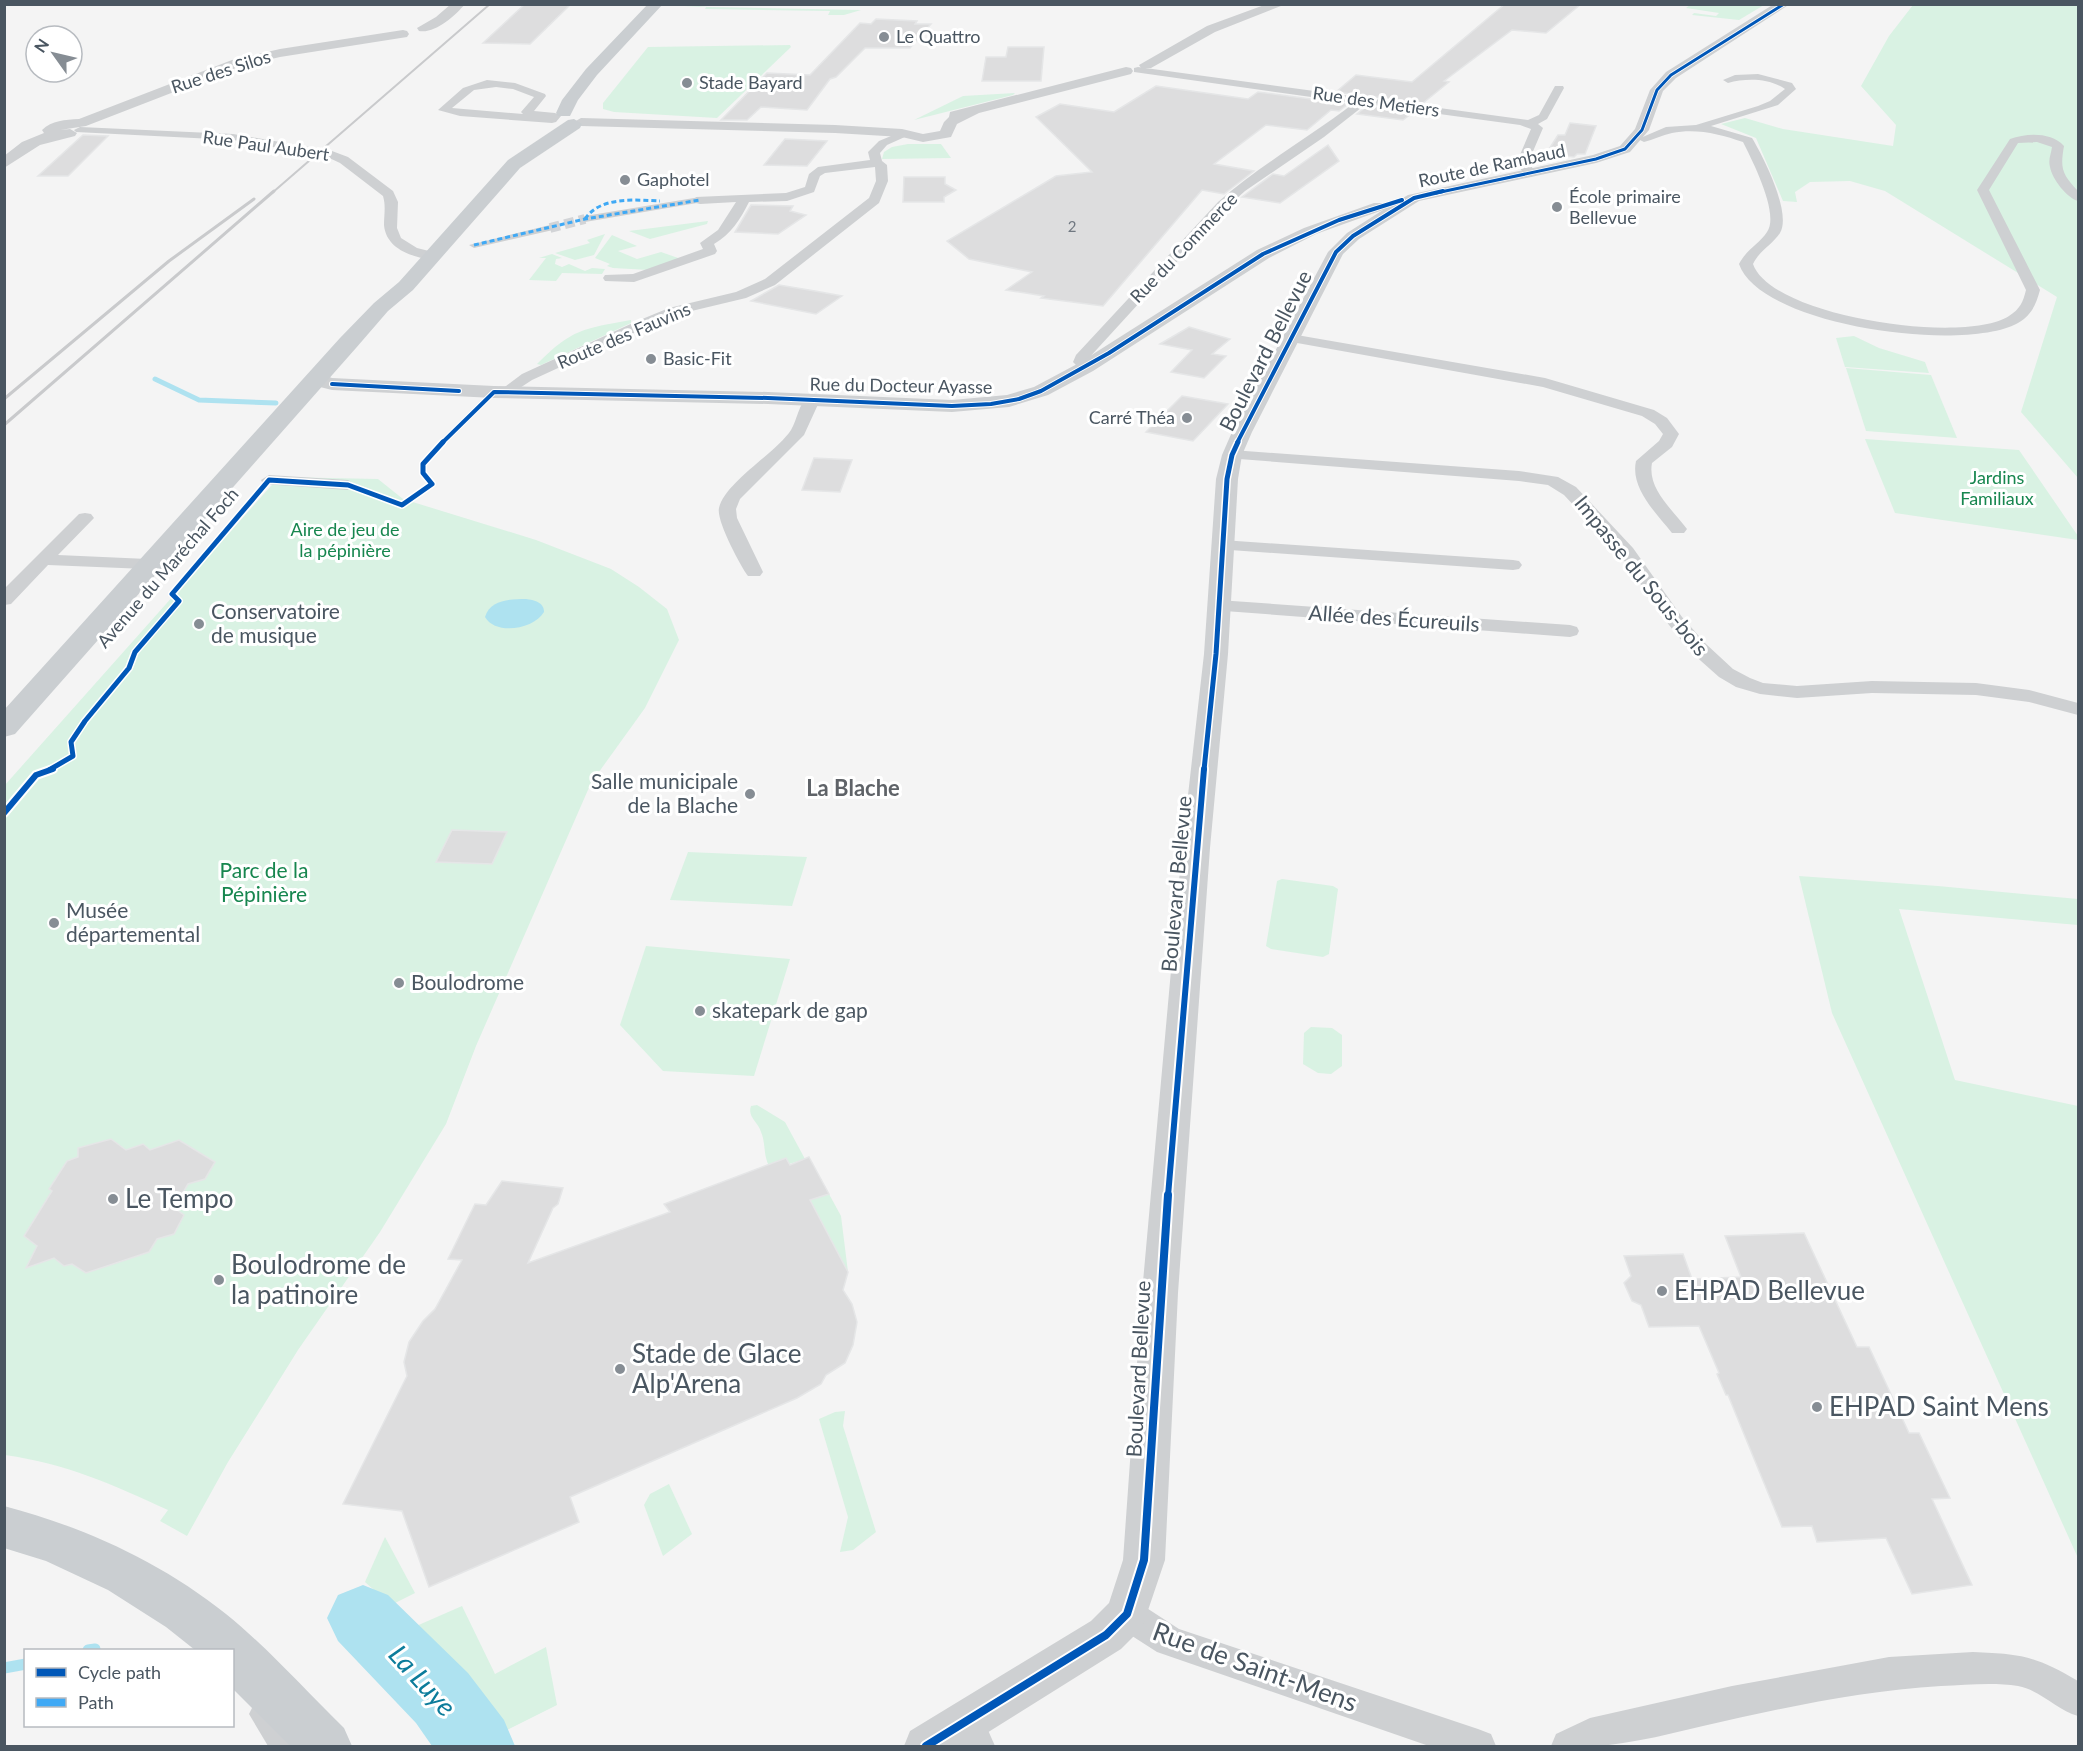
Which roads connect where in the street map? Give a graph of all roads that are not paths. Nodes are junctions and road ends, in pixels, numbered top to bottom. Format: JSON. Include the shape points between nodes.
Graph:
{"nodes":[{"id":1,"x":459,"y":4,"type":"edge"},
{"id":2,"x":656,"y":4,"type":"edge"},
{"id":3,"x":1280,"y":4,"type":"edge"},
{"id":4,"x":1784,"y":4,"type":"edge"},
{"id":5,"x":1137,"y":67,"type":"junction"},
{"id":6,"x":1728,"y":80,"type":"dead end"},
{"id":7,"x":1083,"y":81,"type":"junction"},
{"id":8,"x":1559,"y":88,"type":"dead end"},
{"id":9,"x":1364,"y":100,"type":"junction"},
{"id":10,"x":974,"y":110,"type":"junction"},
{"id":11,"x":569,"y":118,"type":"junction"},
{"id":12,"x":934,"y":120,"type":"dead end"},
{"id":13,"x":1530,"y":124,"type":"junction"},
{"id":14,"x":1672,"y":124,"type":"junction"},
{"id":15,"x":80,"y":127,"type":"junction"},
{"id":16,"x":1645,"y":127,"type":"junction"},
{"id":17,"x":1700,"y":127,"type":"junction"},
{"id":18,"x":947,"y":128,"type":"junction"},
{"id":19,"x":903,"y":131,"type":"junction"},
{"id":20,"x":923,"y":138,"type":"junction"},
{"id":21,"x":876,"y":155,"type":"junction"},
{"id":22,"x":4,"y":164,"type":"edge"},
{"id":23,"x":1533,"y":173,"type":"junction"},
{"id":24,"x":2079,"y":197,"type":"edge"},
{"id":25,"x":1414,"y":198,"type":"junction"},
{"id":26,"x":744,"y":199,"type":"junction"},
{"id":27,"x":700,"y":200,"type":"joint"},
{"id":28,"x":679,"y":202,"type":"junction"},
{"id":29,"x":1370,"y":208,"type":"junction"},
{"id":30,"x":1396,"y":210,"type":"junction"},
{"id":31,"x":550,"y":228,"type":"tunnel mouth"},
{"id":32,"x":474,"y":245,"type":"dead end"},
{"id":33,"x":432,"y":256,"type":"junction"},
{"id":34,"x":610,"y":278,"type":"dead end"},
{"id":35,"x":1291,"y":338,"type":"junction"},
{"id":36,"x":1086,"y":367,"type":"junction"},
{"id":37,"x":325,"y":381,"type":"junction"},
{"id":38,"x":497,"y":392,"type":"junction"},
{"id":39,"x":812,"y":400,"type":"junction"},
{"id":40,"x":1233,"y":455,"type":"junction"},
{"id":41,"x":270,"y":480,"type":"dead end"},
{"id":42,"x":348,"y":485,"type":"dead end"},
{"id":43,"x":85,"y":518,"type":"dead end"},
{"id":44,"x":1678,"y":529,"type":"dead end"},
{"id":45,"x":1222,"y":545,"type":"junction"},
{"id":46,"x":45,"y":560,"type":"junction"},
{"id":47,"x":160,"y":565,"type":"junction"},
{"id":48,"x":1513,"y":565,"type":"dead end"},
{"id":49,"x":754,"y":572,"type":"dead end"},
{"id":50,"x":4,"y":600,"type":"edge"},
{"id":51,"x":1218,"y":606,"type":"junction"},
{"id":52,"x":1570,"y":631,"type":"dead end"},
{"id":53,"x":2079,"y":697,"type":"edge"},
{"id":54,"x":2036,"y":698,"type":"junction"},
{"id":55,"x":2079,"y":709,"type":"edge"},
{"id":56,"x":4,"y":728,"type":"edge"},
{"id":57,"x":4,"y":753,"type":"edge"},
{"id":58,"x":4,"y":1527,"type":"edge"},
{"id":59,"x":1127,"y":1614,"type":"junction"},
{"id":60,"x":226,"y":1649,"type":"edge"},
{"id":61,"x":234,"y":1656,"type":"edge"},
{"id":62,"x":234,"y":1659,"type":"edge"},
{"id":63,"x":2079,"y":1700,"type":"edge"},
{"id":64,"x":972,"y":1734,"type":"edge"},
{"id":65,"x":288,"y":1746,"type":"edge"},
{"id":66,"x":327,"y":1746,"type":"edge"},
{"id":67,"x":926,"y":1746,"type":"edge"},
{"id":68,"x":1478,"y":1746,"type":"edge"},
{"id":69,"x":1569,"y":1746,"type":"edge"}],
"edges":[{"from":1,"to":15,"type":"street","name":"Rue des Silos","via":[[440,20],[409,30],[237,63]]},
{"from":2,"to":11,"type":"main road","via":[[615,49],[581,94],[579,106]]},
{"from":3,"to":5,"type":"street","via":[[1211,28]]},
{"from":4,"to":16,"type":"street","name":"Route de Rambaud","via":[[1671,75],[1657,90]]},
{"from":5,"to":7,"type":"street"},
{"from":5,"to":7,"type":"street","via":[[1110,66]]},
{"from":5,"to":9,"type":"street","name":"Rue des Metiers"},
{"from":6,"to":17,"type":"street","via":[[1749,77],[1785,83],[1791,89],[1784,98]]},
{"from":7,"to":10,"type":"street"},
{"from":8,"to":13,"type":"street","via":[[1543,117]]},
{"from":9,"to":13,"type":"street","name":"Rue des Metiers"},
{"from":9,"to":36,"type":"street","name":"Rue du Commerce","via":[[1227,200],[1081,358]]},
{"from":10,"to":12,"type":"street"},
{"from":10,"to":18,"type":"street","via":[[955,119]]},
{"from":11,"to":11,"type":"street","via":[[527,112],[540,96],[497,83],[467,89],[444,110]]},
{"from":11,"to":19,"type":"street"},
{"from":11,"to":33,"type":"main road","name":"Avenue du Maréchal Foch","via":[[514,164]]},
{"from":13,"to":23,"type":"street","via":[[1538,131],[1522,164]]},
{"from":14,"to":16,"type":"street"},
{"from":14,"to":16,"type":"street","via":[[1662,131]]},
{"from":14,"to":17,"type":"street"},
{"from":15,"to":22,"type":"street","name":"Rue des Silos","via":[[54,133],[24,147]]},
{"from":15,"to":33,"type":"street","name":"Rue Paul Aubert","via":[[232,137],[334,155],[389,194],[394,237],[409,250]]},
{"from":16,"to":23,"type":"street","name":"Route de Rambaud","via":[[1632,152],[1617,160]]},
{"from":17,"to":24,"type":"street","via":[[1748,140],[1765,175],[1778,226],[1748,258],[1751,277],[1796,302],[1873,326],[1986,330],[2007,324],[2030,304],[2033,290],[1983,190],[2014,141],[2047,141],[2058,146],[2056,168]]},
{"from":18,"to":19,"type":"street","via":[[927,123]]},
{"from":18,"to":20,"type":"street","via":[[943,135]]},
{"from":19,"to":20,"type":"street"},
{"from":19,"to":21,"type":"street","via":[[889,139]]},
{"from":20,"to":21,"type":"street","via":[[891,143]]},
{"from":21,"to":26,"type":"street","via":[[860,166],[817,172],[804,193]]},
{"from":21,"to":38,"type":"street","name":"Route des Fauvins","via":[[882,181],[875,200],[770,282],[741,295],[666,314]]},
{"from":23,"to":25,"type":"street","name":"Route de Rambaud"},
{"from":23,"to":30,"type":"street","name":"Route de Rambaud"},
{"from":25,"to":29,"type":"street","name":"Rue du Docteur Ayasse"},
{"from":25,"to":30,"type":"street","name":"Route de Rambaud"},
{"from":26,"to":27,"type":"street"},
{"from":26,"to":34,"type":"street","via":[[723,233],[707,243],[710,251],[634,278]]},
{"from":27,"to":28,"type":"street"},
{"from":28,"to":28,"type":"street","via":[[627,211],[585,219],[591,210],[615,202]]},
{"from":29,"to":30,"type":"street","name":"Rue du Docteur Ayasse"},
{"from":29,"to":36,"type":"street","name":"Rue du Docteur Ayasse","via":[[1263,254]]},
{"from":30,"to":35,"type":"street","name":"Boulevard Bellevue","via":[[1353,236],[1336,252]]},
{"from":31,"to":32,"type":"street"},
{"from":33,"to":37,"type":"main road","name":"Avenue du Maréchal Foch","via":[[406,286],[384,325]]},
{"from":35,"to":40,"type":"street","name":"Boulevard Bellevue"},
{"from":35,"to":44,"type":"street","via":[[1545,383],[1648,412],[1671,434],[1666,444],[1644,461],[1645,479],[1659,506]]},
{"from":36,"to":39,"type":"street","name":"Rue du Docteur Ayasse","via":[[1029,396],[991,404]]},
{"from":37,"to":38,"type":"street","name":"Rue du Docteur Ayasse"},
{"from":37,"to":47,"type":"main road","name":"Avenue du Maréchal Foch","via":[[294,421]]},
{"from":38,"to":39,"type":"street","name":"Rue du Docteur Ayasse"},
{"from":39,"to":49,"type":"street","via":[[798,432],[728,504],[726,513]]},
{"from":40,"to":45,"type":"street","name":"Boulevard Bellevue","via":[[1227,479]]},
{"from":40,"to":54,"type":"street","name":"Impasse du Sous-bois","via":[[1519,476],[1563,485],[1633,560],[1701,653],[1751,686],[1784,692],[1872,687],[1952,689]]},
{"from":41,"to":42,"type":"street"},
{"from":43,"to":46,"type":"street"},
{"from":45,"to":48,"type":"street"},
{"from":45,"to":51,"type":"street","name":"Boulevard Bellevue"},
{"from":46,"to":47,"type":"street"},
{"from":46,"to":50,"type":"street"},
{"from":47,"to":56,"type":"main road","name":"Avenue du Maréchal Foch"},
{"from":47,"to":57,"type":"main road","name":"Avenue du Maréchal Foch"},
{"from":51,"to":52,"type":"street","name":"Allée des Écureuils"},
{"from":51,"to":59,"type":"street","name":"Boulevard Bellevue","via":[[1160,1293],[1144,1560]]},
{"from":53,"to":54,"type":"street"},
{"from":54,"to":55,"type":"street","name":"Impasse du Sous-bois"},
{"from":58,"to":60,"type":"main road","via":[[75,1551],[122,1574],[162,1598]]},
{"from":59,"to":64,"type":"street","name":"Rue de Saint-Mens","via":[[1106,1635]]},
{"from":59,"to":68,"type":"street","name":"Rue de Saint-Mens","via":[[1169,1641]]},
{"from":61,"to":66,"type":"main road"},
{"from":62,"to":65,"type":"street"},
{"from":63,"to":69,"type":"street","via":[[2036,1675],[2018,1670],[1973,1668],[1889,1673],[1600,1733]]},
{"from":64,"to":67,"type":"street","name":"Rue de Saint-Mens"}]}
